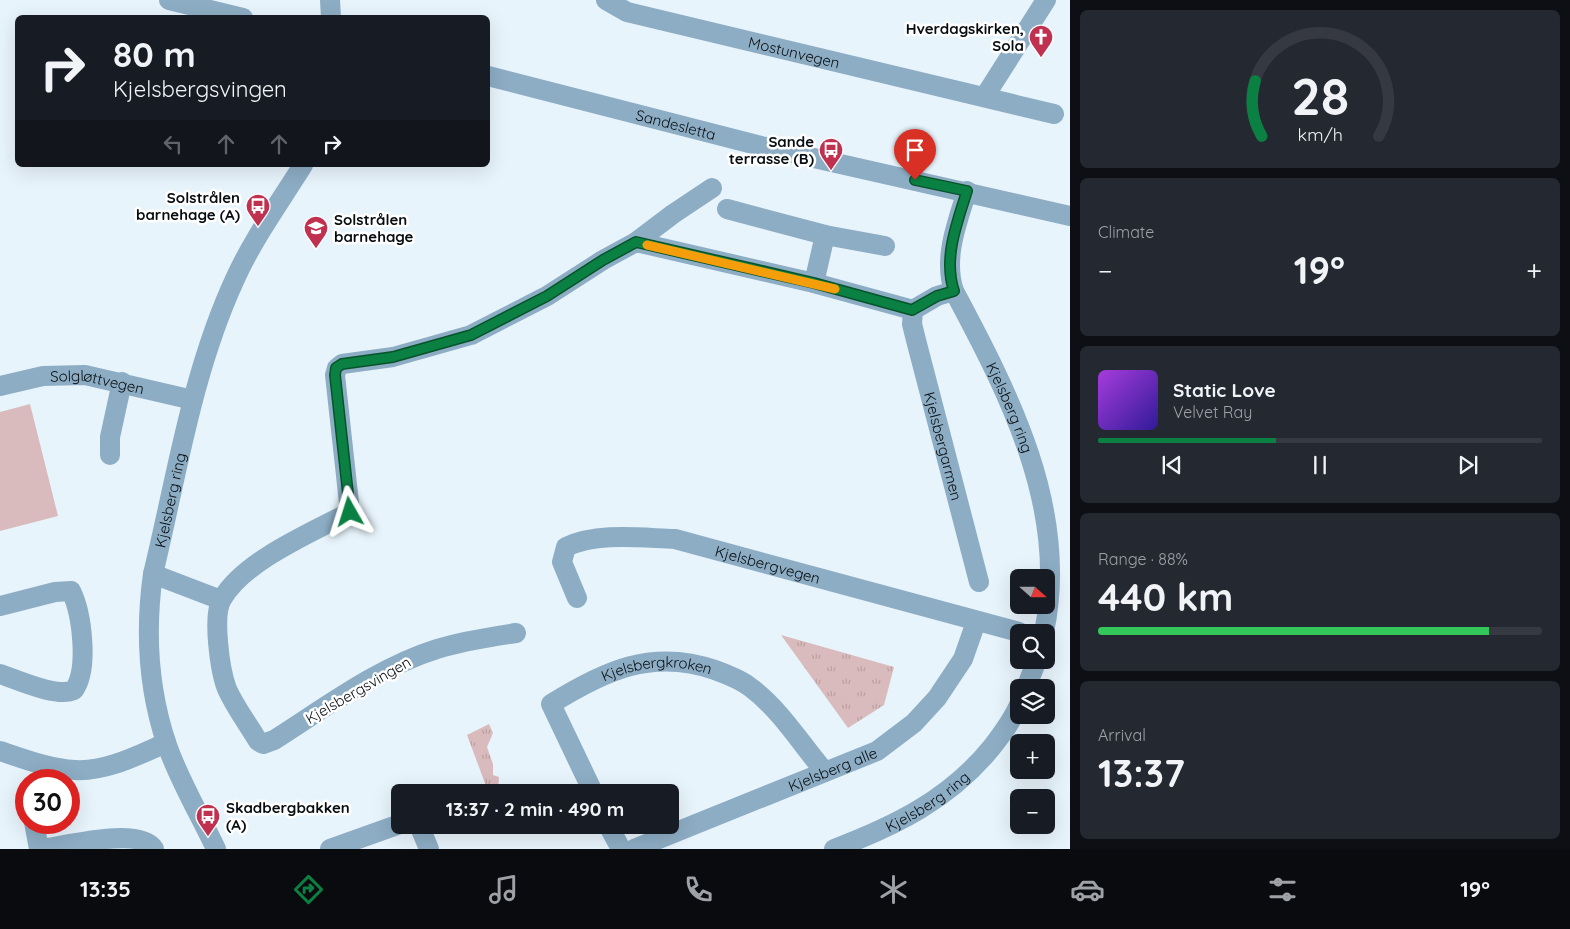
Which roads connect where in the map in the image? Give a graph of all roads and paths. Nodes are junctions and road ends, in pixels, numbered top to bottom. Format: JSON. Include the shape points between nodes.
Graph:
{"nodes":[{"id":1,"x":169,"y":0,"type":"edge"},
{"id":2,"x":330,"y":0,"type":"edge"},
{"id":3,"x":606,"y":0,"type":"edge"},
{"id":4,"x":1046,"y":0,"type":"edge"},
{"id":5,"x":231,"y":15,"type":"edge"},
{"id":6,"x":331,"y":15,"type":"edge"},
{"id":7,"x":490,"y":77,"type":"edge"},
{"id":8,"x":986,"y":96,"type":"junction"},
{"id":9,"x":1054,"y":114,"type":"dead end"},
{"id":10,"x":302,"y":167,"type":"edge"},
{"id":11,"x":712,"y":188,"type":"dead end"},
{"id":12,"x":967,"y":191,"type":"junction"},
{"id":13,"x":727,"y":209,"type":"dead end"},
{"id":14,"x":1070,"y":216,"type":"edge"},
{"id":15,"x":825,"y":235,"type":"junction"},
{"id":16,"x":636,"y":242,"type":"junction"},
{"id":17,"x":885,"y":246,"type":"dead end"},
{"id":18,"x":814,"y":283,"type":"junction"},
{"id":19,"x":954,"y":291,"type":"junction"},
{"id":20,"x":912,"y":310,"type":"junction"},
{"id":21,"x":122,"y":382,"type":"junction"},
{"id":22,"x":0,"y":386,"type":"edge"},
{"id":23,"x":193,"y":400,"type":"junction"},
{"id":24,"x":110,"y":455,"type":"dead end"},
{"id":25,"x":153,"y":574,"type":"junction"},
{"id":26,"x":979,"y":582,"type":"dead end"},
{"id":27,"x":577,"y":598,"type":"dead end"},
{"id":28,"x":221,"y":600,"type":"junction"},
{"id":29,"x":0,"y":606,"type":"edge"},
{"id":30,"x":976,"y":622,"type":"junction"},
{"id":31,"x":1046,"y":624,"type":"edge"},
{"id":32,"x":1010,"y":630,"type":"edge"},
{"id":33,"x":516,"y":633,"type":"dead end"},
{"id":34,"x":0,"y":674,"type":"edge"},
{"id":35,"x":1010,"y":721,"type":"edge"},
{"id":36,"x":166,"y":743,"type":"junction"},
{"id":37,"x":0,"y":751,"type":"edge"},
{"id":38,"x":38,"y":769,"type":"edge"},
{"id":39,"x":80,"y":770,"type":"edge"},
{"id":40,"x":825,"y":772,"type":"junction"},
{"id":41,"x":589,"y":784,"type":"edge"},
{"id":42,"x":391,"y":827,"type":"edge"},
{"id":43,"x":37,"y":834,"type":"edge"},
{"id":44,"x":423,"y":834,"type":"edge"},
{"id":45,"x":613,"y":834,"type":"edge"},
{"id":46,"x":40,"y":849,"type":"edge"},
{"id":47,"x":154,"y":849,"type":"edge"},
{"id":48,"x":216,"y":849,"type":"edge"},
{"id":49,"x":330,"y":849,"type":"edge"},
{"id":50,"x":429,"y":849,"type":"edge"},
{"id":51,"x":621,"y":849,"type":"edge"},
{"id":52,"x":634,"y":849,"type":"edge"},
{"id":53,"x":834,"y":849,"type":"edge"}],
"edges":[{"from":1,"to":5,"type":"street"},
{"from":2,"to":6,"type":"street"},
{"from":3,"to":8,"type":"street","name":"Mostunvegen","via":[[628,12]]},
{"from":4,"to":8,"type":"street"},
{"from":7,"to":12,"type":"street","name":"Sandesletta","via":[[757,145]]},
{"from":8,"to":9,"type":"street","name":"Mostunvegen"},
{"from":10,"to":23,"type":"street","name":"Kjelsberg ring","via":[[235,279],[216,326]]},
{"from":11,"to":16,"type":"street"},
{"from":12,"to":14,"type":"street","name":"Sandesletta"},
{"from":12,"to":19,"type":"street","name":"Kjelsberg ring","via":[[949,262]]},
{"from":13,"to":15,"type":"street"},
{"from":15,"to":17,"type":"street"},
{"from":15,"to":18,"type":"street"},
{"from":16,"to":18,"type":"street"},
{"from":16,"to":28,"type":"street","via":[[547,296],[471,335],[393,357],[342,364],[336,368],[350,512],[252,568]]},
{"from":18,"to":20,"type":"street"},
{"from":19,"to":20,"type":"street"},
{"from":19,"to":31,"type":"street","name":"Kjelsberg ring","via":[[1025,433],[1045,490],[1053,545]]},
{"from":20,"to":26,"type":"street","name":"Kjelsbergarmen","via":[[915,338]]},
{"from":21,"to":22,"type":"street","name":"Solgløttvegen","via":[[85,374],[43,376]]},
{"from":21,"to":23,"type":"street","name":"Solgløttvegen"},
{"from":21,"to":24,"type":"street","via":[[110,437]]},
{"from":23,"to":25,"type":"street","name":"Kjelsberg ring"},
{"from":25,"to":28,"type":"street"},
{"from":25,"to":36,"type":"street","name":"Kjelsberg ring","via":[[149,656]]},
{"from":27,"to":30,"type":"street","name":"Kjelsbergvegen","via":[[562,562],[566,547],[596,539],[675,539]]},
{"from":28,"to":33,"type":"street","name":"Kjelsbergsvingen","via":[[217,644],[227,688],[266,751],[274,740],[412,658],[439,648]]},
{"from":29,"to":34,"type":"street","via":[[55,592],[71,592],[83,648],[79,680],[71,691],[53,691]]},
{"from":30,"to":32,"type":"street","name":"Kjelsbergvegen"},
{"from":30,"to":40,"type":"street","name":"Kjelsberg alle","via":[[970,644],[959,665],[937,698],[914,723],[876,752]]},
{"from":35,"to":53,"type":"street","name":"Kjelsberg ring","via":[[978,764],[958,783],[882,831]]},
{"from":36,"to":39,"type":"street","via":[[129,758]]},
{"from":36,"to":48,"type":"street","name":"Kjelsberg ring"},
{"from":37,"to":38,"type":"street"},
{"from":40,"to":41,"type":"street","name":"Kjelsbergkroken","via":[[749,686],[699,664],[671,660],[628,666],[551,704]]},
{"from":40,"to":52,"type":"street","name":"Kjelsberg alle"},
{"from":42,"to":49,"type":"street"},
{"from":43,"to":46,"type":"street"},
{"from":44,"to":50,"type":"street"},
{"from":45,"to":51,"type":"street"},
{"from":46,"to":47,"type":"street","via":[[138,838]]}]}
